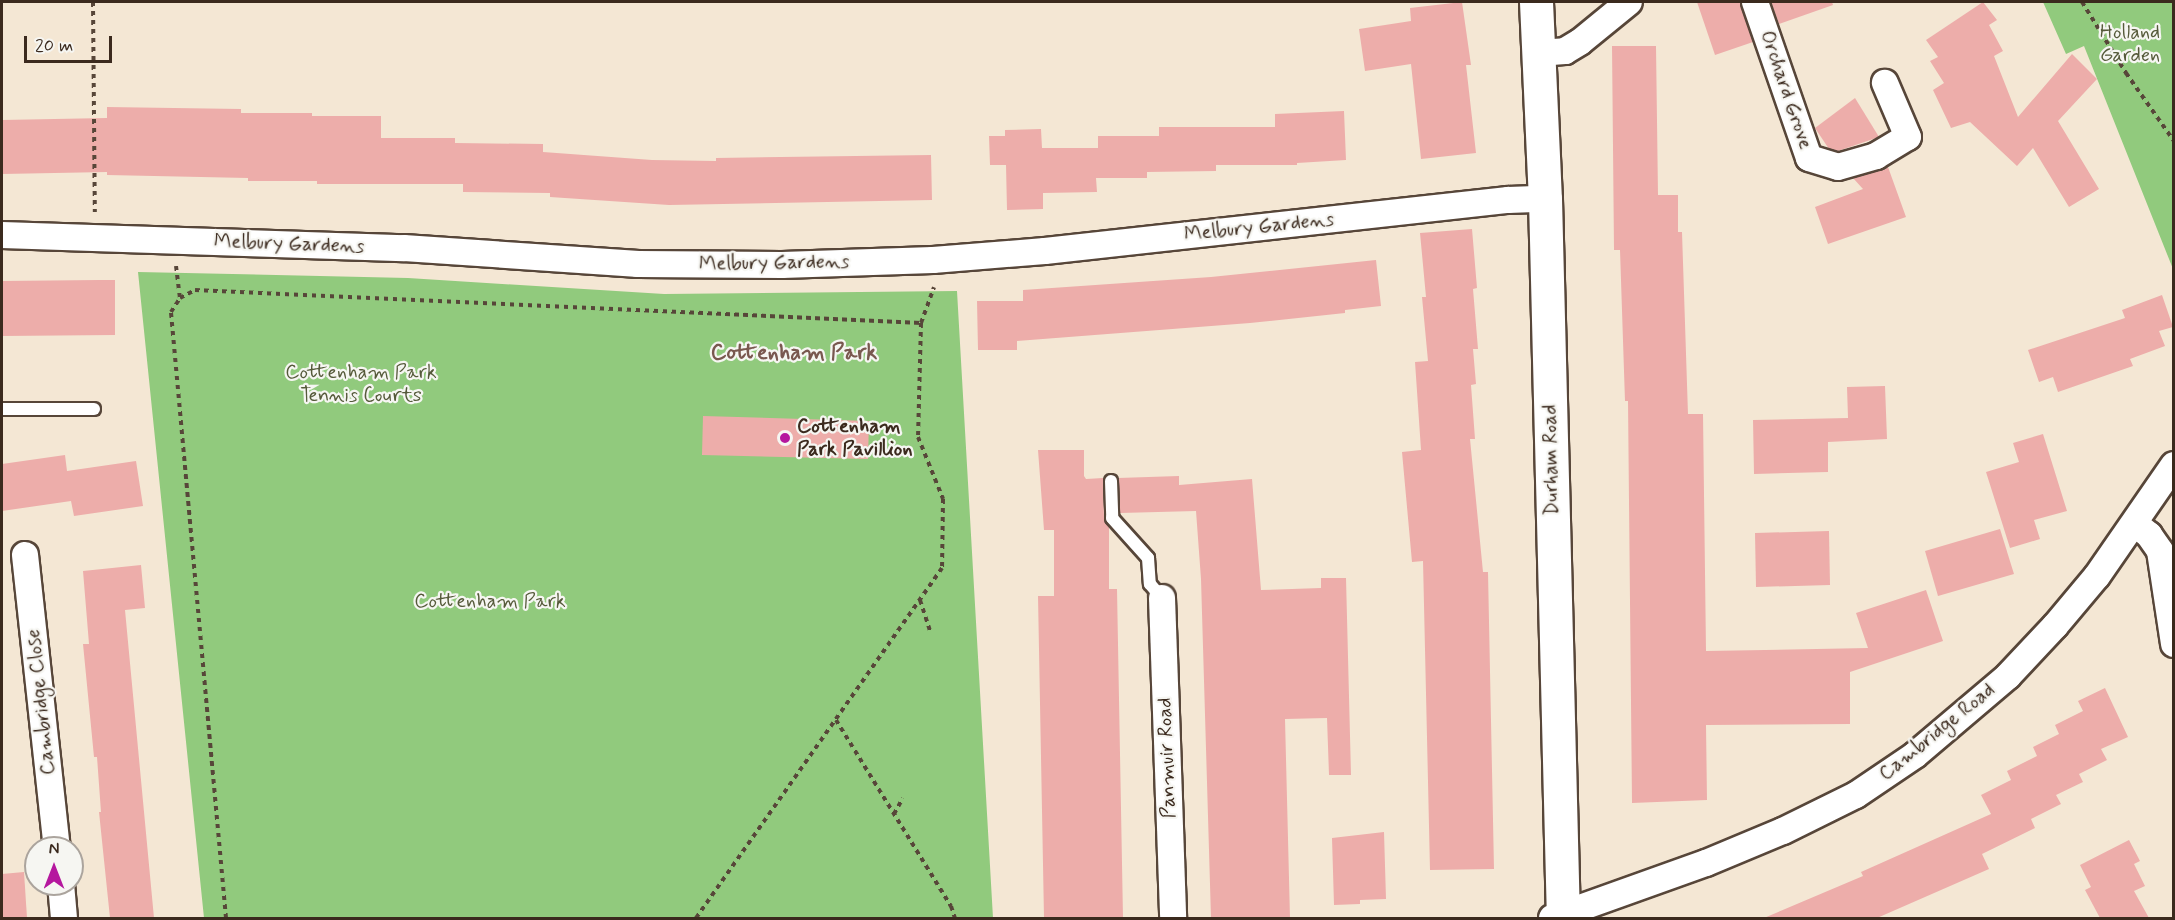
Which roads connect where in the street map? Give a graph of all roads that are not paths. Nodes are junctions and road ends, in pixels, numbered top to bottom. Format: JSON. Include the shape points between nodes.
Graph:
{"nodes":[{"id":1,"x":1536,"y":2,"type":"edge"},
{"id":2,"x":1629,"y":2,"type":"edge"},
{"id":3,"x":1755,"y":2,"type":"edge"},
{"id":4,"x":1538,"y":53,"type":"junction"},
{"id":5,"x":1885,"y":83,"type":"dead end"},
{"id":6,"x":1545,"y":199,"type":"junction"},
{"id":7,"x":2,"y":235,"type":"edge"},
{"id":8,"x":2,"y":409,"type":"edge"},
{"id":9,"x":94,"y":409,"type":"dead end"},
{"id":10,"x":2174,"y":465,"type":"edge"},
{"id":11,"x":1111,"y":481,"type":"dead end"},
{"id":12,"x":2135,"y":524,"type":"junction"},
{"id":13,"x":25,"y":555,"type":"dead end"},
{"id":14,"x":1162,"y":598,"type":"joint"},
{"id":15,"x":2174,"y":644,"type":"edge"},
{"id":16,"x":56,"y":836,"type":"edge"},
{"id":17,"x":62,"y":896,"type":"edge"},
{"id":18,"x":1559,"y":917,"type":"edge"},
{"id":19,"x":64,"y":918,"type":"edge"},
{"id":20,"x":1173,"y":918,"type":"edge"}],
"edges":[{"from":1,"to":4,"type":"main road","name":"Durham Road"},
{"from":2,"to":4,"type":"street","via":[[1565,51]]},
{"from":3,"to":5,"type":"street","name":"Orchard Grove","via":[[1809,158],[1838,167],[1876,156],[1908,137]]},
{"from":4,"to":6,"type":"main road","name":"Durham Road"},
{"from":6,"to":7,"type":"street","name":"Melbury Gardens","via":[[1045,251],[933,260],[782,265],[638,264],[404,248]]},
{"from":6,"to":18,"type":"main road","name":"Durham Road"},
{"from":8,"to":9,"type":"lane"},
{"from":10,"to":12,"type":"street","name":"Cambridge Road"},
{"from":11,"to":14,"type":"lane","via":[[1112,518],[1148,558],[1150,584]]},
{"from":12,"to":15,"type":"street","via":[[2160,551]]},
{"from":12,"to":18,"type":"street","name":"Cambridge Road","via":[[2055,626],[2008,676],[1915,755],[1856,795],[1783,831]]},
{"from":13,"to":16,"type":"street","name":"Cambridge Close"},
{"from":14,"to":20,"type":"street","name":"Panmuir Road"},
{"from":17,"to":19,"type":"street"}]}
